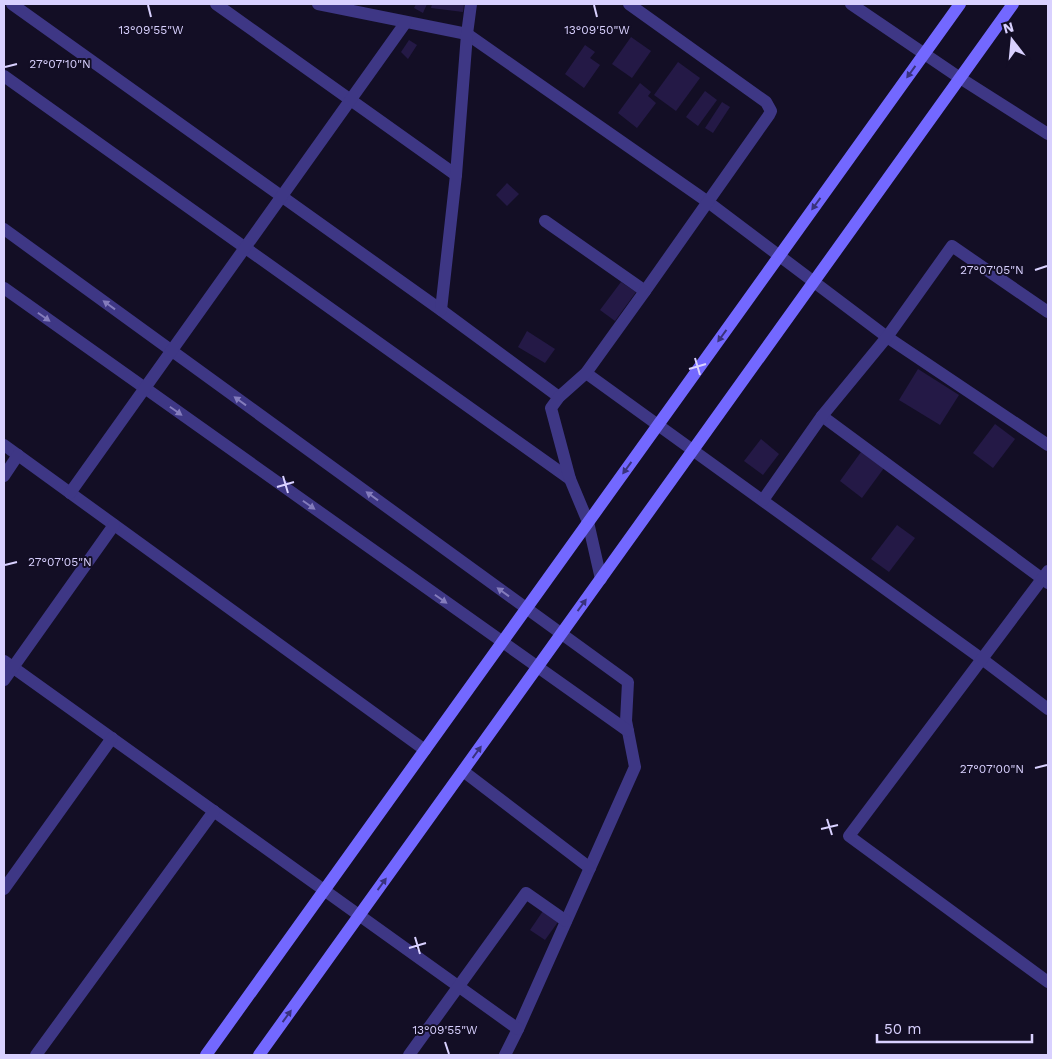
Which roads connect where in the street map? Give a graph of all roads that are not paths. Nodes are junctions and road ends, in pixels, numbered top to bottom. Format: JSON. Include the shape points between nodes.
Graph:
{"nodes":[{"id":1,"x":12,"y":4,"type":"edge"},
{"id":2,"x":216,"y":4,"type":"edge"},
{"id":3,"x":318,"y":4,"type":"edge"},
{"id":4,"x":471,"y":4,"type":"edge"},
{"id":5,"x":628,"y":4,"type":"edge"},
{"id":6,"x":851,"y":4,"type":"edge"},
{"id":7,"x":960,"y":4,"type":"edge"},
{"id":8,"x":1013,"y":4,"type":"edge"},
{"id":9,"x":406,"y":22,"type":"junction"},
{"id":10,"x":467,"y":34,"type":"junction"},
{"id":11,"x":924,"y":54,"type":"junction"},
{"id":12,"x":4,"y":76,"type":"edge"},
{"id":13,"x":960,"y":78,"type":"junction"},
{"id":14,"x":350,"y":100,"type":"junction"},
{"id":15,"x":1048,"y":134,"type":"edge"},
{"id":16,"x":456,"y":175,"type":"junction"},
{"id":17,"x":281,"y":196,"type":"junction"},
{"id":18,"x":708,"y":202,"type":"junction"},
{"id":19,"x":545,"y":220,"type":"dead end"},
{"id":20,"x":4,"y":229,"type":"edge"},
{"id":21,"x":245,"y":248,"type":"junction"},
{"id":22,"x":780,"y":256,"type":"junction"},
{"id":23,"x":814,"y":282,"type":"junction"},
{"id":24,"x":4,"y":288,"type":"edge"},
{"id":25,"x":645,"y":291,"type":"junction"},
{"id":26,"x":441,"y":310,"type":"junction"},
{"id":27,"x":1048,"y":312,"type":"edge"},
{"id":28,"x":887,"y":337,"type":"junction"},
{"id":29,"x":171,"y":351,"type":"junction"},
{"id":30,"x":586,"y":373,"type":"junction"},
{"id":31,"x":144,"y":388,"type":"junction"},
{"id":32,"x":559,"y":397,"type":"junction"},
{"id":33,"x":822,"y":416,"type":"junction"},
{"id":34,"x":658,"y":424,"type":"junction"},
{"id":35,"x":4,"y":445,"type":"edge"},
{"id":36,"x":1048,"y":445,"type":"edge"},
{"id":37,"x":693,"y":450,"type":"junction"},
{"id":38,"x":18,"y":455,"type":"junction"},
{"id":39,"x":4,"y":476,"type":"edge"},
{"id":40,"x":570,"y":479,"type":"junction"},
{"id":41,"x":70,"y":493,"type":"junction"},
{"id":42,"x":763,"y":500,"type":"junction"},
{"id":43,"x":588,"y":522,"type":"junction"},
{"id":44,"x":114,"y":525,"type":"junction"},
{"id":45,"x":601,"y":578,"type":"junction"},
{"id":46,"x":1046,"y":578,"type":"edge"},
{"id":47,"x":526,"y":608,"type":"junction"},
{"id":48,"x":561,"y":634,"type":"junction"},
{"id":49,"x":502,"y":642,"type":"junction"},
{"id":50,"x":982,"y":659,"type":"junction"},
{"id":51,"x":8,"y":664,"type":"edge"},
{"id":52,"x":538,"y":667,"type":"junction"},
{"id":53,"x":4,"y":680,"type":"edge"},
{"id":54,"x":1048,"y":709,"type":"edge"},
{"id":55,"x":628,"y":731,"type":"junction"},
{"id":56,"x":112,"y":738,"type":"junction"},
{"id":57,"x":425,"y":750,"type":"junction"},
{"id":58,"x":463,"y":771,"type":"junction"},
{"id":59,"x":214,"y":811,"type":"junction"},
{"id":60,"x":590,"y":868,"type":"junction"},
{"id":61,"x":4,"y":889,"type":"edge"},
{"id":62,"x":324,"y":890,"type":"junction"},
{"id":63,"x":359,"y":915,"type":"junction"},
{"id":64,"x":566,"y":921,"type":"junction"},
{"id":65,"x":1048,"y":982,"type":"edge"},
{"id":66,"x":458,"y":986,"type":"junction"},
{"id":67,"x":518,"y":1029,"type":"junction"},
{"id":68,"x":36,"y":1055,"type":"edge"},
{"id":69,"x":206,"y":1055,"type":"edge"},
{"id":70,"x":259,"y":1055,"type":"edge"},
{"id":71,"x":409,"y":1055,"type":"edge"},
{"id":72,"x":505,"y":1055,"type":"edge"}],
"edges":[{"from":1,"to":17,"type":"street"},
{"from":2,"to":14,"type":"street"},
{"from":3,"to":9,"type":"street"},
{"from":4,"to":10,"type":"street"},
{"from":5,"to":18,"type":"street","via":[[769,106],[769,115]]},
{"from":6,"to":11,"type":"street"},
{"from":7,"to":11,"type":"main road"},
{"from":8,"to":13,"type":"main road"},
{"from":9,"to":10,"type":"street"},
{"from":9,"to":14,"type":"street"},
{"from":10,"to":16,"type":"street"},
{"from":10,"to":18,"type":"street"},
{"from":11,"to":13,"type":"street"},
{"from":11,"to":22,"type":"main road","one_way":true},
{"from":12,"to":21,"type":"street"},
{"from":13,"to":15,"type":"street"},
{"from":13,"to":23,"type":"main road"},
{"from":14,"to":16,"type":"street"},
{"from":14,"to":17,"type":"street"},
{"from":16,"to":26,"type":"street"},
{"from":17,"to":21,"type":"street"},
{"from":17,"to":26,"type":"street"},
{"from":18,"to":22,"type":"street"},
{"from":18,"to":25,"type":"street"},
{"from":19,"to":25,"type":"street"},
{"from":29,"to":20,"type":"street","one_way":true},
{"from":21,"to":29,"type":"street"},
{"from":21,"to":40,"type":"street"},
{"from":22,"to":23,"type":"street"},
{"from":22,"to":34,"type":"main road","one_way":true},
{"from":23,"to":28,"type":"street"},
{"from":23,"to":37,"type":"main road"},
{"from":24,"to":31,"type":"street","one_way":true},
{"from":25,"to":30,"type":"street"},
{"from":26,"to":32,"type":"street"},
{"from":27,"to":28,"type":"street","via":[[952,246]]},
{"from":28,"to":33,"type":"street"},
{"from":28,"to":36,"type":"street"},
{"from":29,"to":31,"type":"street"},
{"from":47,"to":29,"type":"street","one_way":true},
{"from":30,"to":32,"type":"street"},
{"from":30,"to":34,"type":"street"},
{"from":31,"to":41,"type":"street"},
{"from":31,"to":49,"type":"street","one_way":true},
{"from":32,"to":40,"type":"street","via":[[551,408]]},
{"from":33,"to":42,"type":"street"},
{"from":33,"to":46,"type":"street"},
{"from":34,"to":37,"type":"street"},
{"from":34,"to":43,"type":"main road","one_way":true},
{"from":35,"to":38,"type":"street"},
{"from":37,"to":42,"type":"street"},
{"from":37,"to":45,"type":"main road"},
{"from":38,"to":39,"type":"street"},
{"from":38,"to":41,"type":"street"},
{"from":40,"to":43,"type":"street"},
{"from":41,"to":44,"type":"street"},
{"from":42,"to":50,"type":"street"},
{"from":43,"to":45,"type":"street"},
{"from":43,"to":47,"type":"main road"},
{"from":44,"to":51,"type":"street"},
{"from":44,"to":57,"type":"street"},
{"from":48,"to":45,"type":"main road","one_way":true},
{"from":46,"to":50,"type":"street"},
{"from":47,"to":48,"type":"street"},
{"from":47,"to":49,"type":"main road"},
{"from":48,"to":52,"type":"main road"},
{"from":48,"to":55,"type":"street","via":[[628,682]]},
{"from":49,"to":52,"type":"street"},
{"from":49,"to":57,"type":"main road"},
{"from":50,"to":54,"type":"street"},
{"from":50,"to":65,"type":"street","via":[[849,836]]},
{"from":51,"to":53,"type":"street"},
{"from":51,"to":56,"type":"street"},
{"from":52,"to":55,"type":"street"},
{"from":58,"to":52,"type":"main road","one_way":true},
{"from":55,"to":60,"type":"street","via":[[635,767]]},
{"from":56,"to":59,"type":"street"},
{"from":56,"to":61,"type":"street"},
{"from":57,"to":62,"type":"main road"},
{"from":58,"to":60,"type":"street"},
{"from":63,"to":58,"type":"main road","one_way":true},
{"from":59,"to":62,"type":"street"},
{"from":59,"to":68,"type":"street"},
{"from":60,"to":64,"type":"street"},
{"from":62,"to":63,"type":"street"},
{"from":62,"to":69,"type":"main road"},
{"from":63,"to":66,"type":"street"},
{"from":70,"to":63,"type":"main road","one_way":true},
{"from":64,"to":66,"type":"street","via":[[526,893]]},
{"from":64,"to":67,"type":"street"},
{"from":66,"to":67,"type":"street"},
{"from":66,"to":71,"type":"street"},
{"from":67,"to":72,"type":"street"}]}
